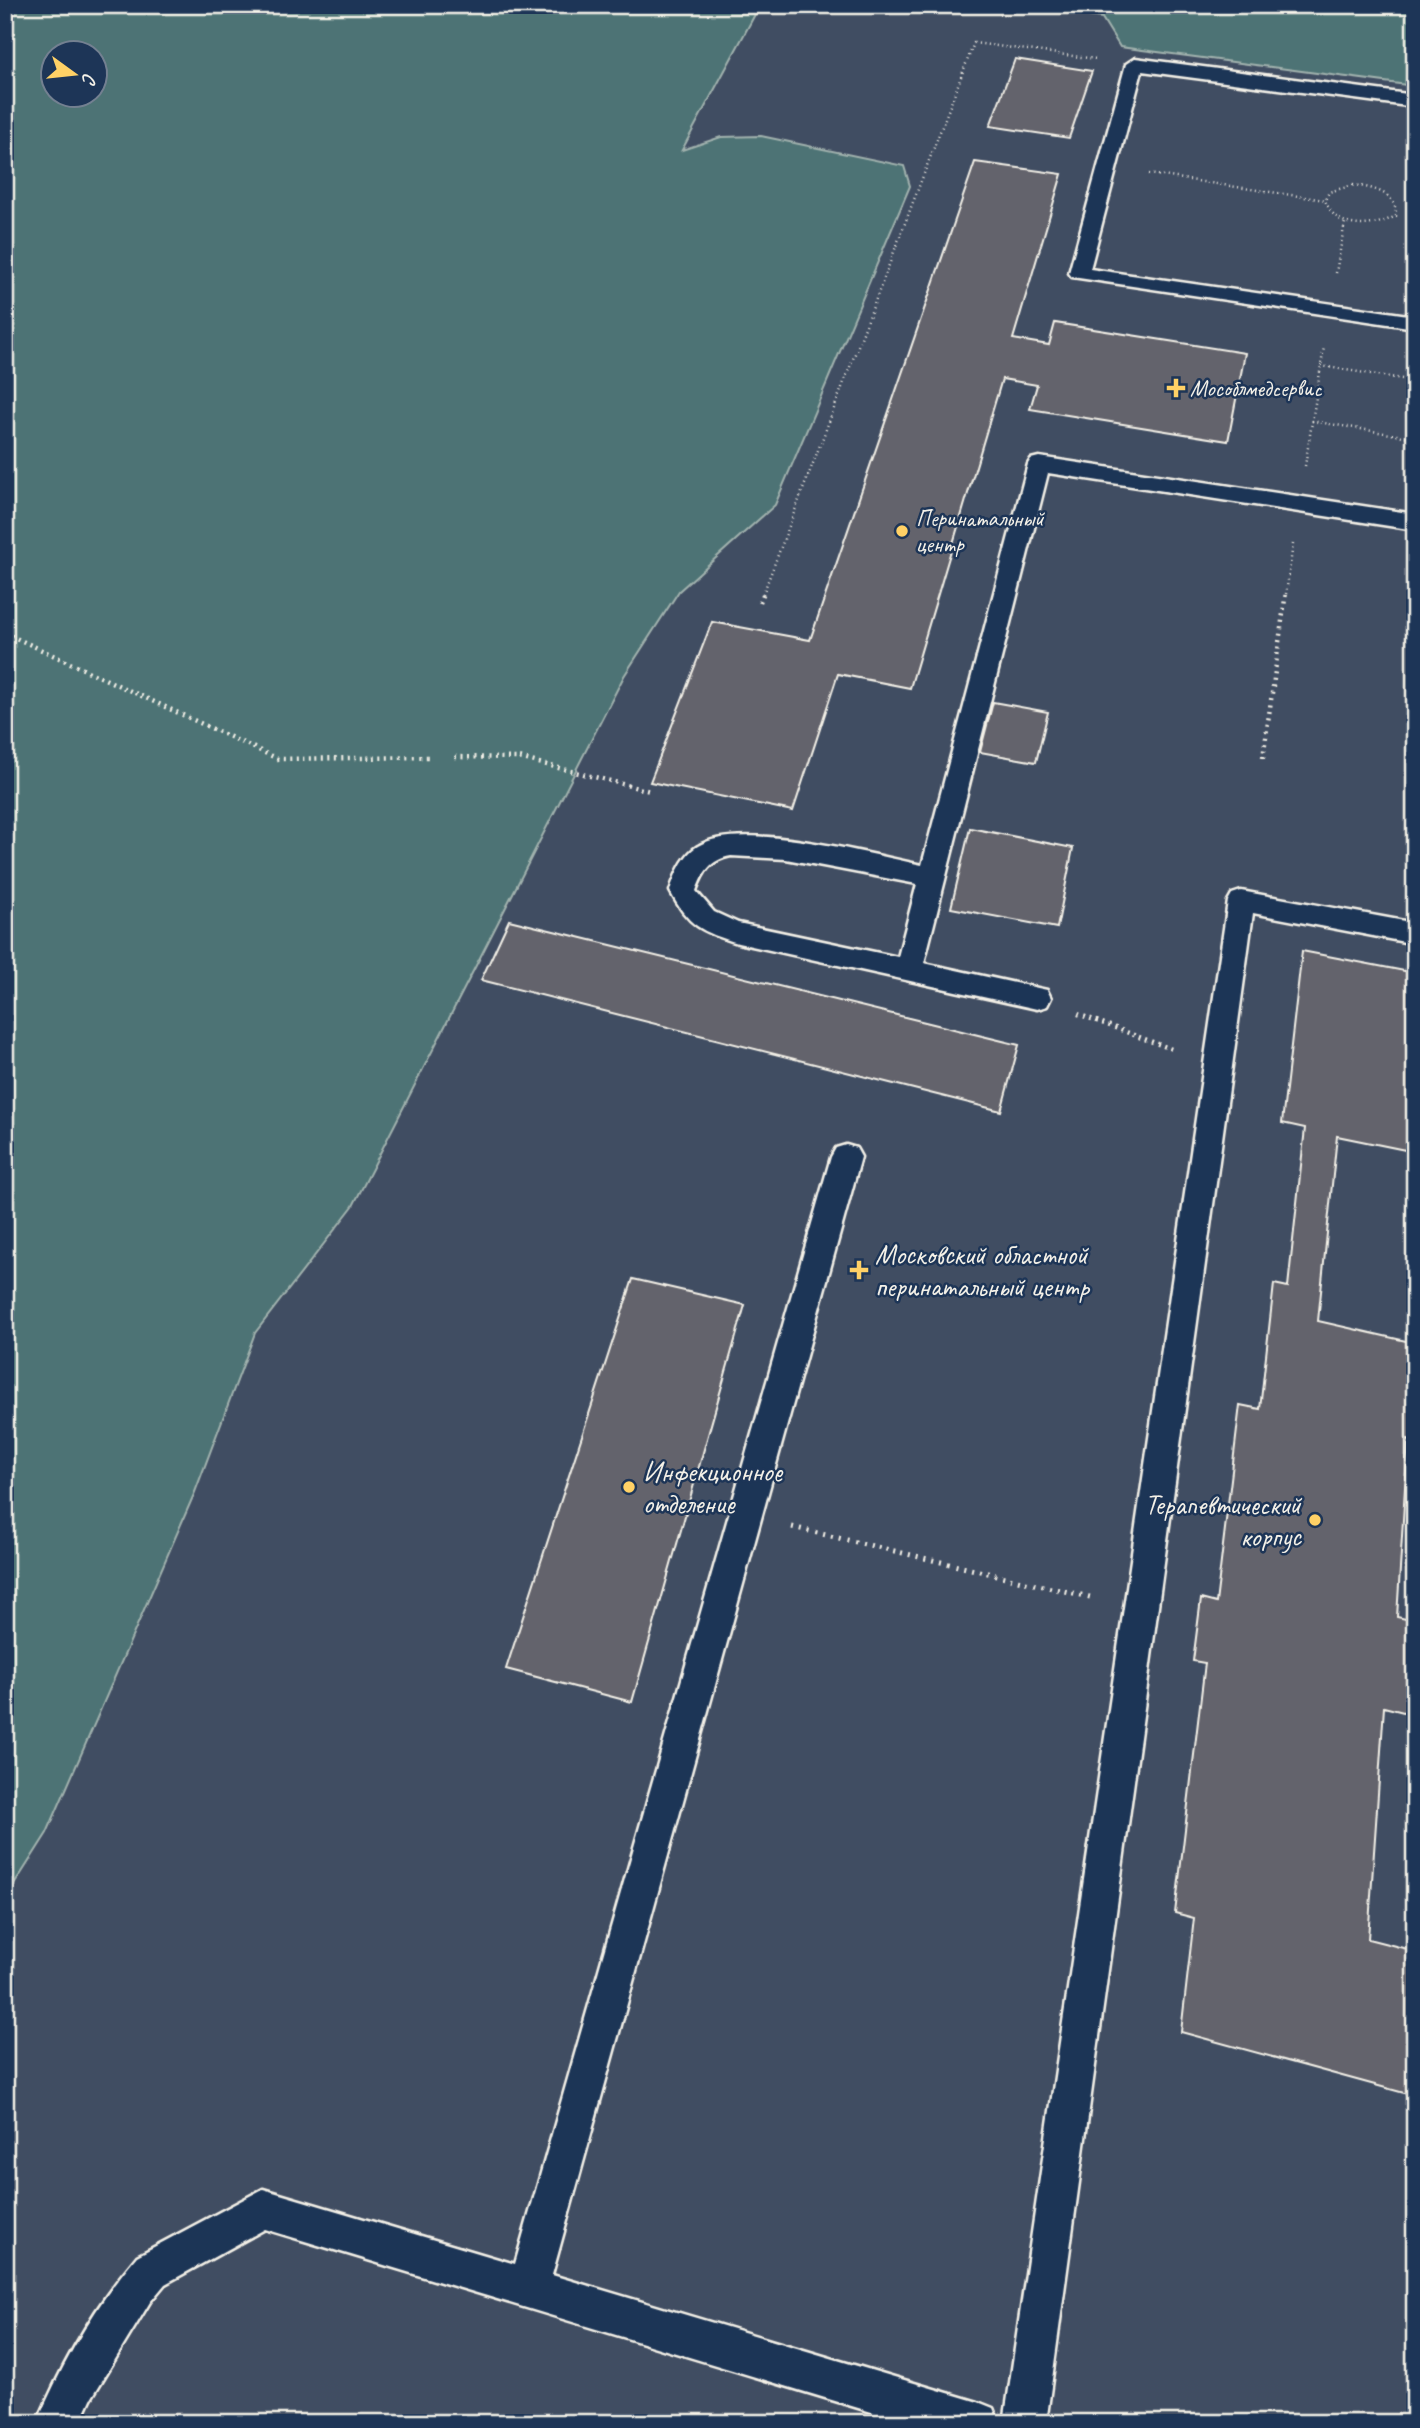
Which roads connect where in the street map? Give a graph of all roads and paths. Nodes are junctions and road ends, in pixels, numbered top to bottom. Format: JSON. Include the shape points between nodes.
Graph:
{"nodes":[{"id":1,"x":12,"y":5,"type":"edge"},
{"id":2,"x":5,"y":21,"type":"edge"},
{"id":3,"x":1135,"y":64,"type":"junction"},
{"id":4,"x":1415,"y":101,"type":"edge"},
{"id":5,"x":1107,"y":168,"type":"junction"},
{"id":6,"x":1325,"y":200,"type":"junction"},
{"id":7,"x":1415,"y":322,"type":"edge"},
{"id":8,"x":1321,"y":366,"type":"dead end"},
{"id":9,"x":1415,"y":381,"type":"edge"},
{"id":10,"x":1312,"y":421,"type":"dead end"},
{"id":11,"x":1415,"y":438,"type":"edge"},
{"id":12,"x":1415,"y":522,"type":"edge"},
{"id":13,"x":760,"y":602,"type":"dead end"},
{"id":14,"x":5,"y":633,"type":"edge"},
{"id":15,"x":431,"y":757,"type":"dead end"},
{"id":16,"x":455,"y":757,"type":"dead end"},
{"id":17,"x":650,"y":791,"type":"dead end"},
{"id":18,"x":932,"y":877,"type":"junction"},
{"id":19,"x":1415,"y":934,"type":"edge"},
{"id":20,"x":908,"y":970,"type":"junction"},
{"id":21,"x":1037,"y":998,"type":"joint"},
{"id":22,"x":1218,"y":1066,"type":"junction"},
{"id":23,"x":846,"y":1157,"type":"dead end"},
{"id":24,"x":747,"y":1516,"type":"junction"},
{"id":25,"x":1141,"y":1609,"type":"junction"},
{"id":26,"x":528,"y":2288,"type":"junction"},
{"id":27,"x":58,"y":2423,"type":"edge"},
{"id":28,"x":978,"y":2423,"type":"edge"},
{"id":29,"x":1025,"y":2423,"type":"edge"}],
"edges":[{"from":1,"to":2,"type":"path"},
{"from":3,"to":4,"type":"lane"},
{"from":3,"to":5,"type":"lane"},
{"from":3,"to":13,"type":"path","via":[[974,43]]},
{"from":5,"to":6,"type":"path"},
{"from":5,"to":7,"type":"lane","via":[[1079,273]]},
{"from":6,"to":6,"type":"path","via":[[1336,218],[1359,225],[1387,222],[1396,216],[1393,199],[1382,191],[1353,185],[1329,192]]},
{"from":8,"to":9,"type":"path"},
{"from":10,"to":11,"type":"path"},
{"from":12,"to":18,"type":"lane","via":[[1039,464]]},
{"from":14,"to":15,"type":"path","via":[[278,759]]},
{"from":16,"to":17,"type":"path","via":[[519,758]]},
{"from":18,"to":20,"type":"lane"},
{"from":18,"to":20,"type":"lane","via":[[729,845],[702,855],[690,869],[683,891],[692,910],[718,926]]},
{"from":19,"to":22,"type":"lane","via":[[1241,901]]},
{"from":20,"to":21,"type":"lane"},
{"from":21,"to":22,"type":"path"},
{"from":22,"to":25,"type":"lane"},
{"from":23,"to":24,"type":"lane"},
{"from":24,"to":25,"type":"path"},
{"from":24,"to":26,"type":"lane"},
{"from":25,"to":29,"type":"lane"},
{"from":26,"to":27,"type":"lane","via":[[263,2209],[150,2270],[76,2384]]},
{"from":26,"to":28,"type":"lane"}]}
